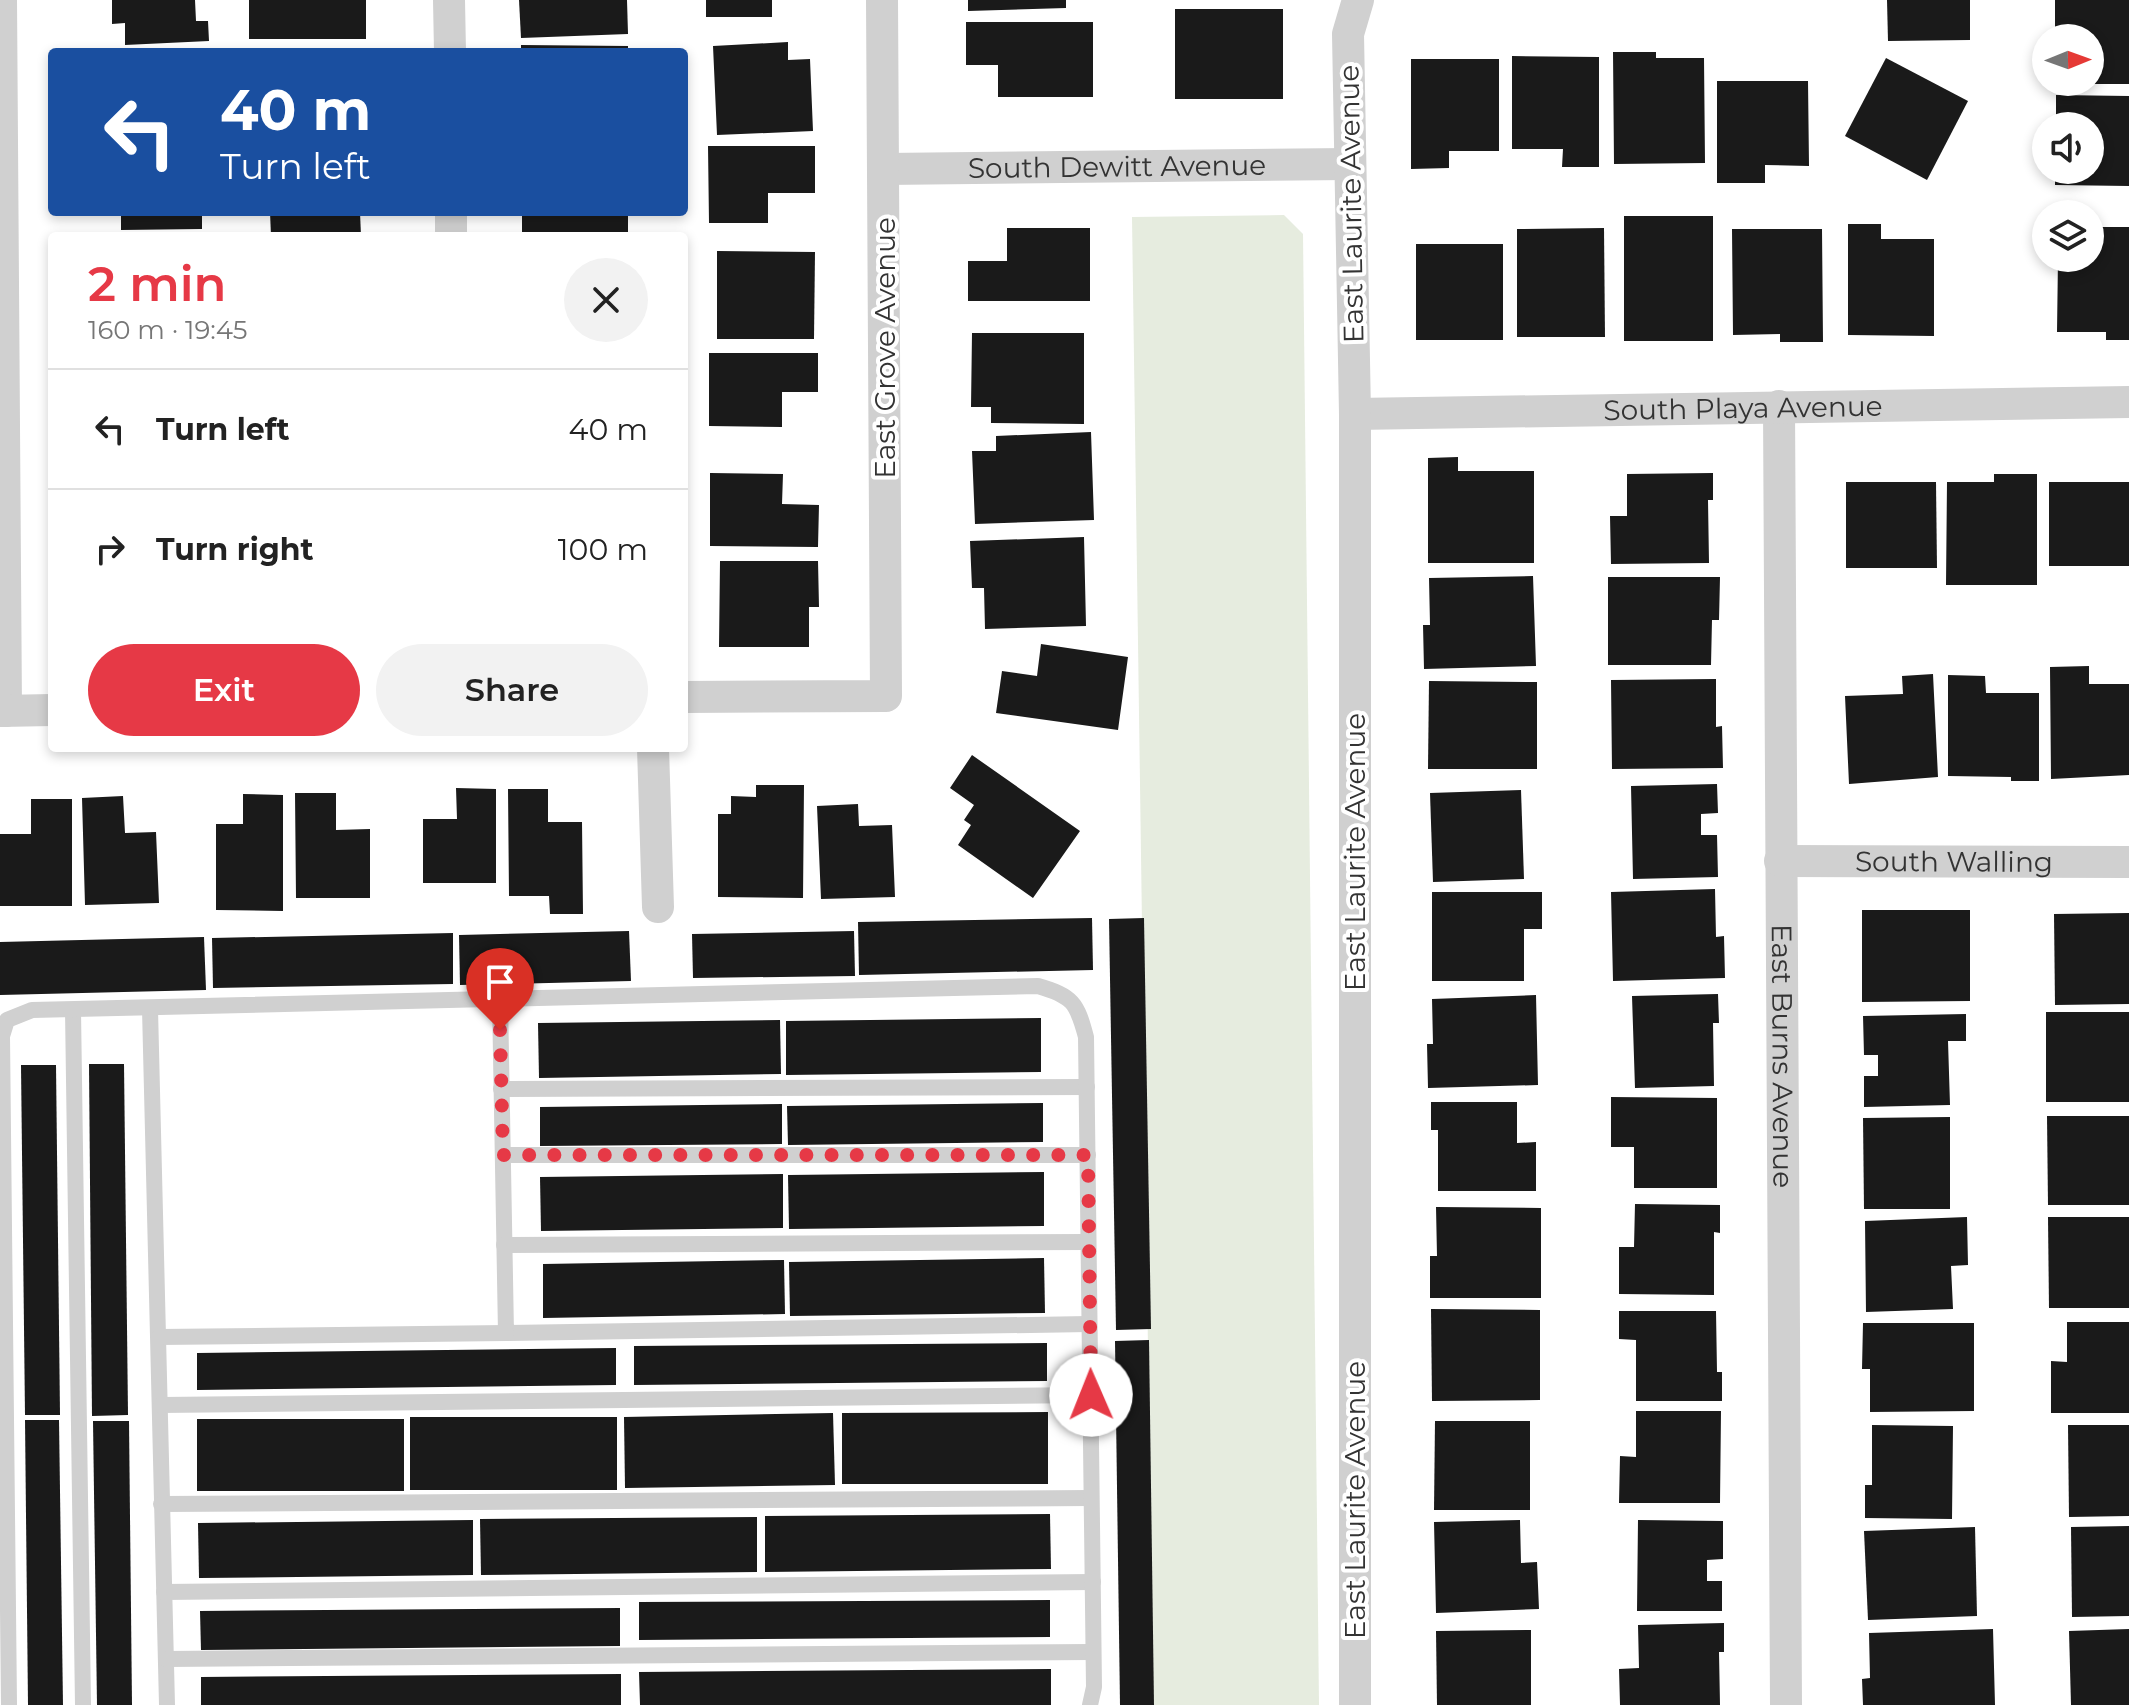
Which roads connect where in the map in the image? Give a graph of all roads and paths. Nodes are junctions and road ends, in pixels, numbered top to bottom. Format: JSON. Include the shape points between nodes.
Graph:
{"nodes":[{"id":1,"x":1,"y":0,"type":"edge"},
{"id":2,"x":449,"y":0,"type":"edge"},
{"id":3,"x":882,"y":0,"type":"edge"},
{"id":4,"x":1358,"y":0,"type":"edge"},
{"id":5,"x":450,"y":48,"type":"edge"},
{"id":6,"x":1349,"y":164,"type":"junction"},
{"id":7,"x":885,"y":169,"type":"junction"},
{"id":8,"x":2129,"y":402,"type":"edge"},
{"id":9,"x":1779,"y":406,"type":"junction"},
{"id":10,"x":1355,"y":414,"type":"junction"},
{"id":11,"x":688,"y":697,"type":"edge"},
{"id":12,"x":48,"y":710,"type":"edge"},
{"id":13,"x":3,"y":711,"type":"edge"},
{"id":14,"x":653,"y":752,"type":"edge"},
{"id":15,"x":1780,"y":861,"type":"junction"},
{"id":16,"x":2129,"y":862,"type":"edge"},
{"id":17,"x":658,"y":907,"type":"dead end"},
{"id":18,"x":500,"y":1000,"type":"junction"},
{"id":19,"x":150,"y":1009,"type":"junction"},
{"id":20,"x":73,"y":1010,"type":"junction"},
{"id":21,"x":1087,"y":1087,"type":"junction"},
{"id":22,"x":501,"y":1089,"type":"junction"},
{"id":23,"x":503,"y":1155,"type":"junction"},
{"id":24,"x":1088,"y":1155,"type":"junction"},
{"id":25,"x":1088,"y":1242,"type":"junction"},
{"id":26,"x":504,"y":1245,"type":"junction"},
{"id":27,"x":1089,"y":1324,"type":"junction"},
{"id":28,"x":506,"y":1333,"type":"junction"},
{"id":29,"x":159,"y":1337,"type":"junction"},
{"id":30,"x":1091,"y":1395,"type":"junction"},
{"id":31,"x":161,"y":1405,"type":"junction"},
{"id":32,"x":1091,"y":1498,"type":"junction"},
{"id":33,"x":161,"y":1504,"type":"junction"},
{"id":34,"x":1093,"y":1582,"type":"junction"},
{"id":35,"x":164,"y":1592,"type":"junction"},
{"id":36,"x":1092,"y":1652,"type":"junction"},
{"id":37,"x":167,"y":1659,"type":"junction"},
{"id":38,"x":9,"y":1705,"type":"edge"},
{"id":39,"x":83,"y":1705,"type":"edge"},
{"id":40,"x":167,"y":1705,"type":"edge"},
{"id":41,"x":1090,"y":1705,"type":"edge"},
{"id":42,"x":1355,"y":1705,"type":"edge"},
{"id":43,"x":1786,"y":1705,"type":"edge"}],
"edges":[{"from":1,"to":13,"type":"street"},
{"from":2,"to":5,"type":"street"},
{"from":3,"to":7,"type":"street","name":"East Grove Avenue"},
{"from":4,"to":6,"type":"street","name":"East Laurite Avenue","via":[[1348,34]]},
{"from":6,"to":7,"type":"street","name":"South Dewitt Avenue"},
{"from":6,"to":10,"type":"street","name":"East Laurite Avenue"},
{"from":7,"to":11,"type":"street","name":"East Grove Avenue","via":[[886,696]]},
{"from":8,"to":9,"type":"street","name":"South Playa Avenue"},
{"from":9,"to":10,"type":"street","name":"South Playa Avenue"},
{"from":9,"to":15,"type":"street","name":"East Burns Avenue"},
{"from":10,"to":42,"type":"street","name":"East Laurite Avenue"},
{"from":12,"to":13,"type":"street"},
{"from":14,"to":17,"type":"street"},
{"from":15,"to":16,"type":"street","name":"South Walling"},
{"from":15,"to":43,"type":"street","name":"East Burns Avenue"},
{"from":18,"to":19,"type":"lane"},
{"from":18,"to":21,"type":"lane","via":[[1038,986],[1056,991],[1079,1009],[1086,1037]]},
{"from":18,"to":22,"type":"lane"},
{"from":19,"to":20,"type":"lane"},
{"from":19,"to":29,"type":"lane"},
{"from":20,"to":38,"type":"lane","via":[[22,1013],[7,1020],[2,1036]]},
{"from":20,"to":39,"type":"lane"},
{"from":21,"to":22,"type":"lane"},
{"from":21,"to":24,"type":"lane"},
{"from":22,"to":23,"type":"lane"},
{"from":23,"to":24,"type":"lane"},
{"from":23,"to":26,"type":"lane"},
{"from":24,"to":25,"type":"lane"},
{"from":25,"to":26,"type":"lane"},
{"from":25,"to":27,"type":"lane"},
{"from":26,"to":28,"type":"lane"},
{"from":27,"to":28,"type":"lane"},
{"from":27,"to":30,"type":"lane"},
{"from":28,"to":29,"type":"lane"},
{"from":29,"to":31,"type":"lane"},
{"from":30,"to":31,"type":"lane"},
{"from":30,"to":32,"type":"lane"},
{"from":31,"to":33,"type":"lane"},
{"from":32,"to":33,"type":"lane"},
{"from":32,"to":34,"type":"lane"},
{"from":33,"to":35,"type":"lane"},
{"from":34,"to":35,"type":"lane"},
{"from":34,"to":36,"type":"lane"},
{"from":35,"to":37,"type":"lane"},
{"from":36,"to":37,"type":"lane"},
{"from":36,"to":41,"type":"lane"},
{"from":37,"to":40,"type":"lane"}]}
